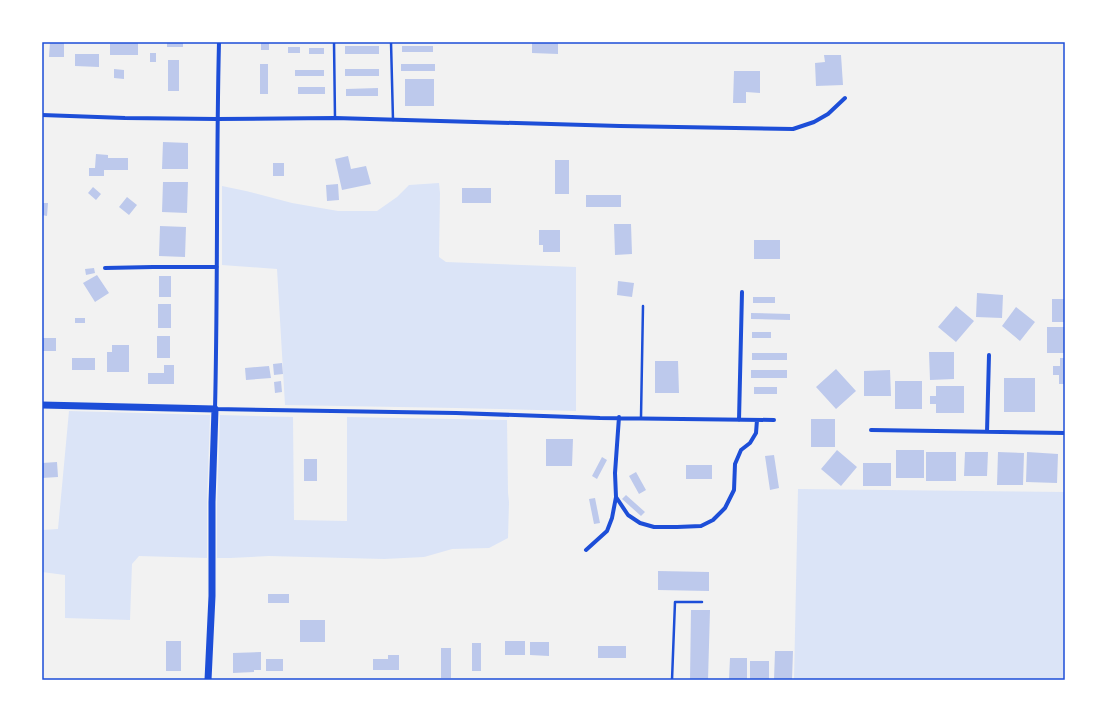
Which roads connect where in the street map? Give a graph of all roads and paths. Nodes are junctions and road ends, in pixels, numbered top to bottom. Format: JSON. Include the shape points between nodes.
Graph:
{"nodes":[{"id":1,"x":219,"y":42,"type":"edge"},
{"id":2,"x":334,"y":42,"type":"edge"},
{"id":3,"x":391,"y":42,"type":"edge"},
{"id":4,"x":845,"y":98,"type":"dead end"},
{"id":5,"x":42,"y":115,"type":"edge"},
{"id":6,"x":335,"y":118,"type":"junction"},
{"id":7,"x":217,"y":119,"type":"junction"},
{"id":8,"x":393,"y":120,"type":"junction"},
{"id":9,"x":105,"y":268,"type":"dead end"},
{"id":10,"x":217,"y":268,"type":"junction"},
{"id":11,"x":742,"y":292,"type":"dead end"},
{"id":12,"x":643,"y":306,"type":"dead end"},
{"id":13,"x":989,"y":355,"type":"dead end"},
{"id":14,"x":42,"y":405,"type":"edge"},
{"id":15,"x":215,"y":409,"type":"junction"},
{"id":16,"x":619,"y":418,"type":"junction"},
{"id":17,"x":641,"y":418,"type":"junction"},
{"id":18,"x":739,"y":420,"type":"junction"},
{"id":19,"x":757,"y":420,"type":"junction"},
{"id":20,"x":774,"y":420,"type":"dead end"},
{"id":21,"x":871,"y":430,"type":"dead end"},
{"id":22,"x":986,"y":432,"type":"junction"},
{"id":23,"x":1065,"y":433,"type":"edge"},
{"id":24,"x":616,"y":497,"type":"junction"},
{"id":25,"x":586,"y":550,"type":"dead end"},
{"id":26,"x":702,"y":602,"type":"dead end"},
{"id":27,"x":208,"y":680,"type":"edge"},
{"id":28,"x":672,"y":680,"type":"edge"}],
"edges":[{"from":1,"to":7,"type":"street"},
{"from":2,"to":6,"type":"lane"},
{"from":3,"to":8,"type":"lane"},
{"from":4,"to":8,"type":"street","via":[[828,114],[814,122],[793,128]]},
{"from":5,"to":7,"type":"street"},
{"from":6,"to":7,"type":"street"},
{"from":6,"to":8,"type":"street"},
{"from":7,"to":10,"type":"street"},
{"from":9,"to":10,"type":"street"},
{"from":10,"to":15,"type":"street"},
{"from":11,"to":18,"type":"street"},
{"from":12,"to":17,"type":"lane"},
{"from":13,"to":22,"type":"street"},
{"from":14,"to":15,"type":"street"},
{"from":15,"to":16,"type":"street"},
{"from":15,"to":27,"type":"street"},
{"from":16,"to":17,"type":"street"},
{"from":16,"to":24,"type":"street"},
{"from":17,"to":18,"type":"street"},
{"from":18,"to":19,"type":"street"},
{"from":19,"to":20,"type":"street"},
{"from":19,"to":24,"type":"street","via":[[756,433],[741,450],[735,464],[734,490],[725,508],[713,520],[702,526],[654,527],[640,523],[628,515]]},
{"from":21,"to":22,"type":"street"},
{"from":22,"to":23,"type":"street"},
{"from":24,"to":25,"type":"street","via":[[608,531]]},
{"from":26,"to":28,"type":"lane","via":[[675,602]]}]}
